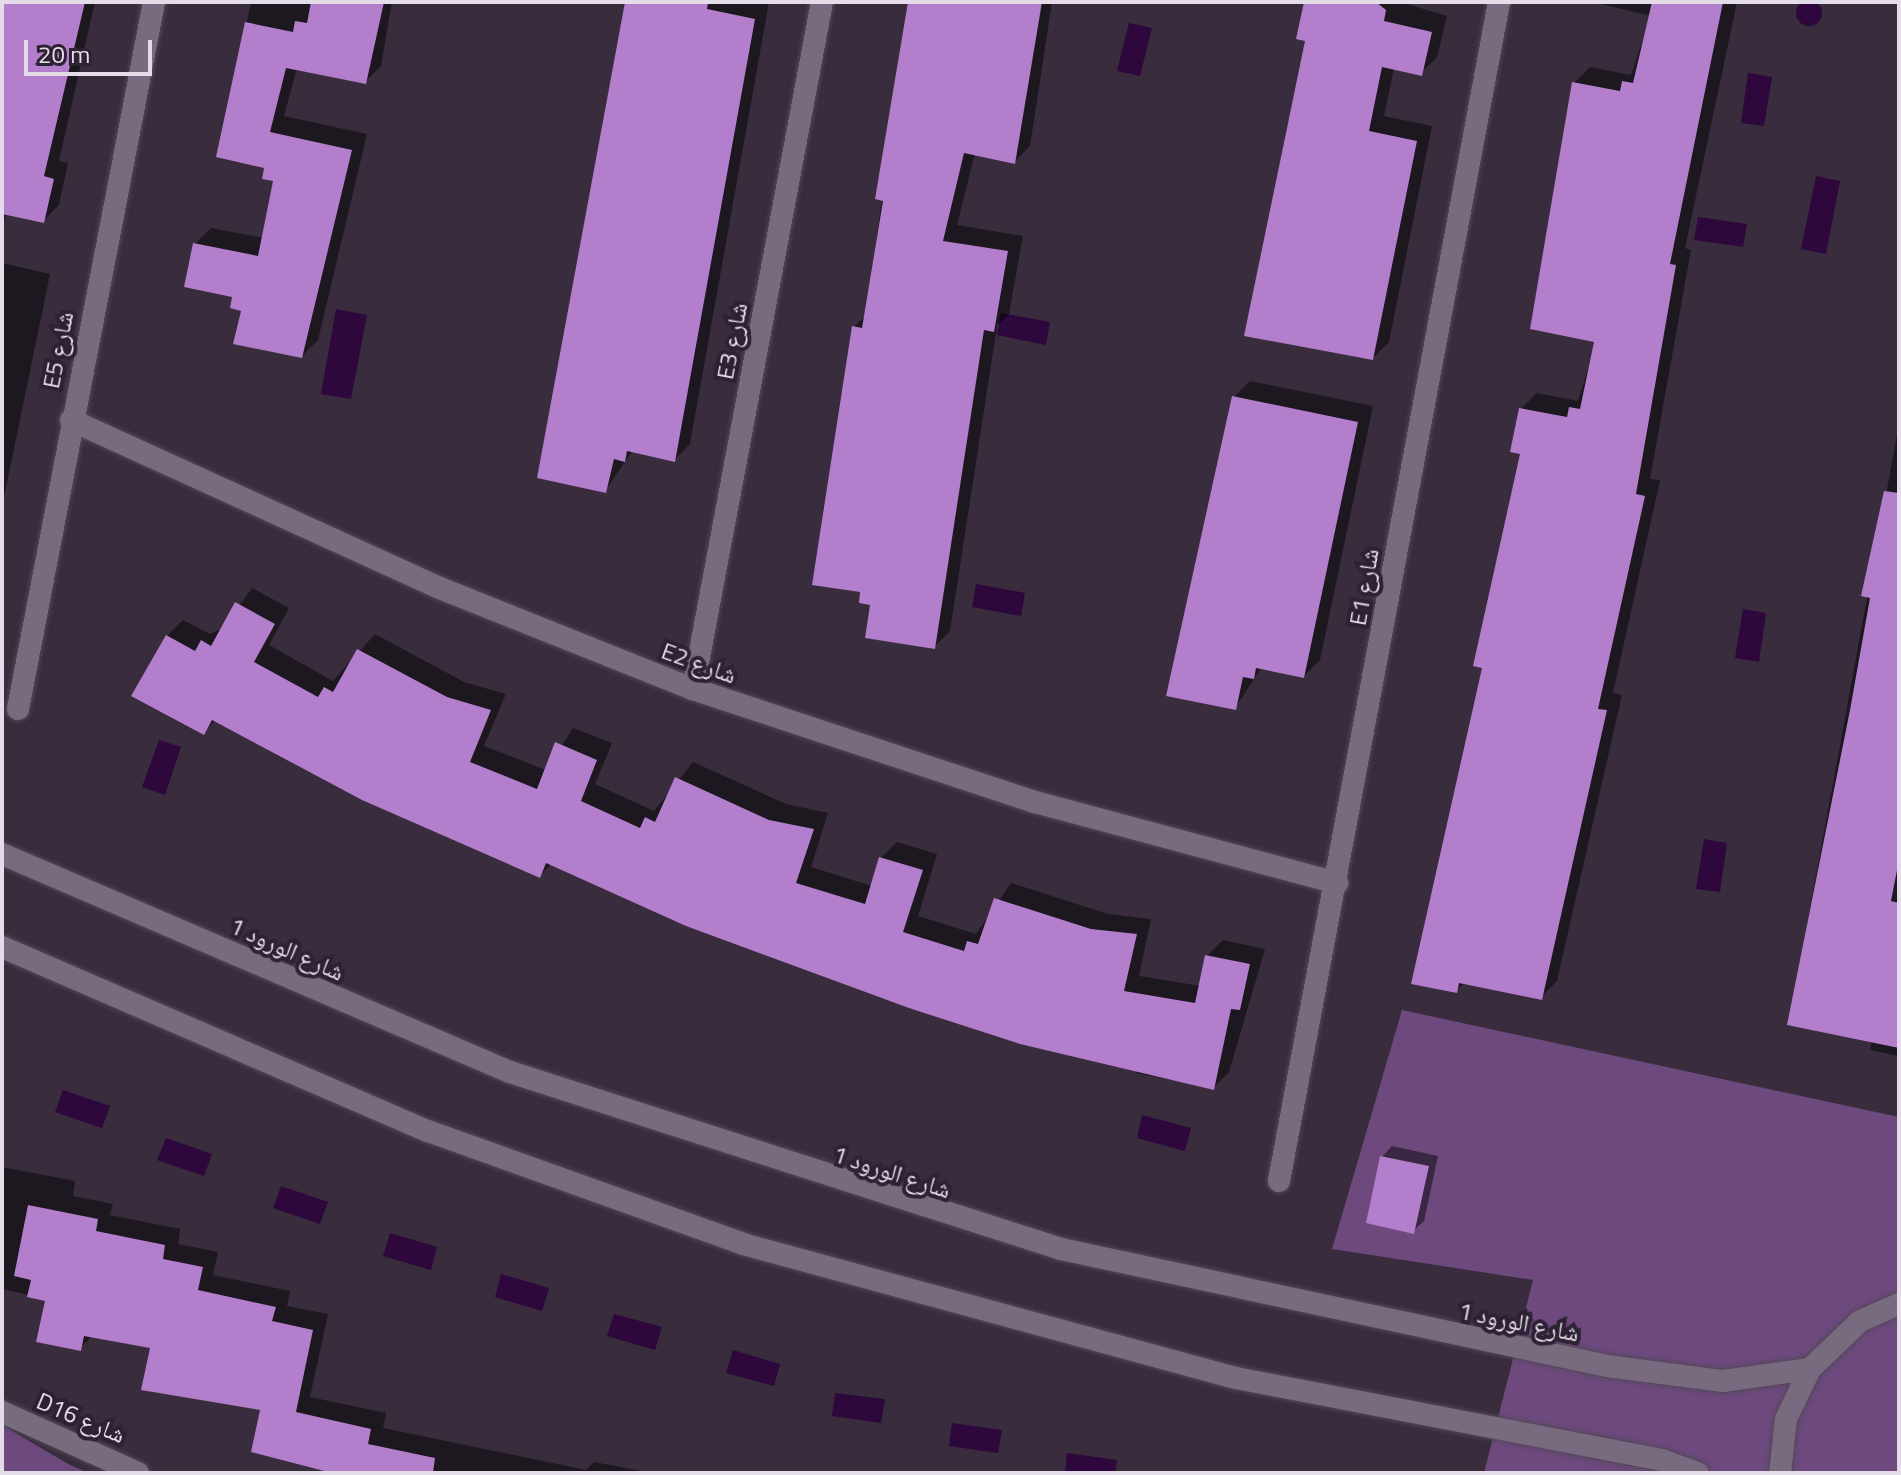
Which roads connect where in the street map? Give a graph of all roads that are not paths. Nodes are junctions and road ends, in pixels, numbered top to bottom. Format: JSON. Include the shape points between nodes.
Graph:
{"nodes":[{"id":1,"x":154,"y":2,"type":"edge"},
{"id":2,"x":822,"y":2,"type":"edge"},
{"id":3,"x":1499,"y":2,"type":"edge"},
{"id":4,"x":71,"y":420,"type":"junction"},
{"id":5,"x":693,"y":689,"type":"junction"},
{"id":6,"x":18,"y":709,"type":"dead end"},
{"id":7,"x":2,"y":854,"type":"edge"},
{"id":8,"x":1337,"y":883,"type":"junction"},
{"id":9,"x":2,"y":947,"type":"edge"},
{"id":10,"x":1279,"y":1181,"type":"dead end"},
{"id":11,"x":1897,"y":1303,"type":"edge"},
{"id":12,"x":1810,"y":1369,"type":"junction"},
{"id":13,"x":2,"y":1412,"type":"edge"},
{"id":14,"x":138,"y":1473,"type":"edge"},
{"id":15,"x":1698,"y":1473,"type":"edge"},
{"id":16,"x":1780,"y":1473,"type":"edge"}],
"edges":[{"from":1,"to":4,"type":"street","name":"E5 شارع"},
{"from":2,"to":5,"type":"street","name":"E3 شارع"},
{"from":3,"to":8,"type":"street","name":"E1 شارع"},
{"from":4,"to":5,"type":"street","name":"E2 شارع","via":[[453,594]]},
{"from":4,"to":6,"type":"street","name":"E5 شارع"},
{"from":5,"to":8,"type":"street","name":"E2 شارع","via":[[1035,802]]},
{"from":7,"to":12,"type":"street","name":"شارع الورود 1","via":[[510,1072],[1046,1245],[1607,1366],[1723,1381]]},
{"from":8,"to":10,"type":"street","name":"E1 شارع"},
{"from":9,"to":15,"type":"street","via":[[428,1131],[743,1244],[1236,1378],[1662,1460]]},
{"from":11,"to":12,"type":"street","via":[[1860,1321]]},
{"from":12,"to":16,"type":"street","via":[[1786,1419]]},
{"from":13,"to":14,"type":"street","name":"D16 شارع"}]}
